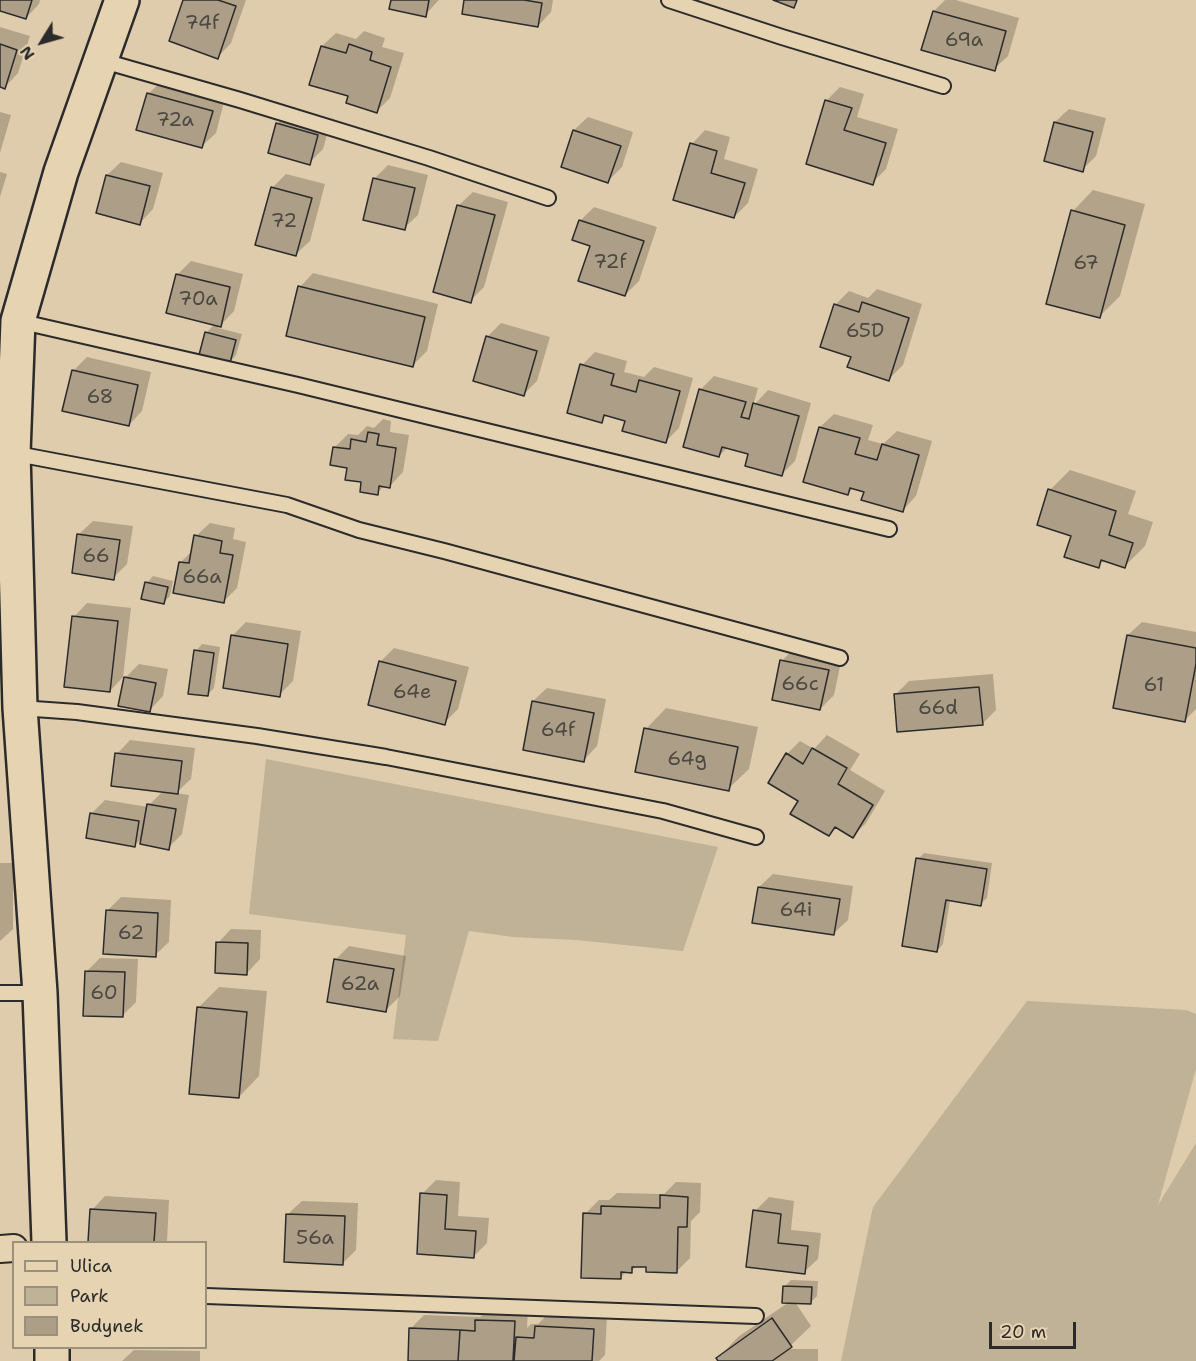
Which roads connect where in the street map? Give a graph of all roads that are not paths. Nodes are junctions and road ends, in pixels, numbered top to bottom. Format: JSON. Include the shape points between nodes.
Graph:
{"nodes":[{"id":1,"x":122,"y":0,"type":"edge"},
{"id":2,"x":669,"y":0,"type":"edge"},
{"id":3,"x":100,"y":60,"type":"junction"},
{"id":4,"x":943,"y":86,"type":"dead end"},
{"id":5,"x":548,"y":198,"type":"dead end"},
{"id":6,"x":18,"y":321,"type":"junction"},
{"id":7,"x":6,"y":452,"type":"edge"},
{"id":8,"x":889,"y":529,"type":"dead end"},
{"id":9,"x":840,"y":658,"type":"dead end"},
{"id":10,"x":20,"y":708,"type":"junction"},
{"id":11,"x":756,"y":837,"type":"dead end"},
{"id":12,"x":0,"y":993,"type":"edge"},
{"id":13,"x":40,"y":993,"type":"junction"},
{"id":14,"x":49,"y":1241,"type":"edge"},
{"id":15,"x":207,"y":1296,"type":"edge"},
{"id":16,"x":756,"y":1316,"type":"dead end"}],
"edges":[{"from":1,"to":3,"type":"street"},
{"from":2,"to":4,"type":"lane"},
{"from":3,"to":5,"type":"lane","via":[[429,158]]},
{"from":3,"to":6,"type":"street","via":[[61,172]]},
{"from":6,"to":7,"type":"street"},
{"from":6,"to":8,"type":"lane"},
{"from":7,"to":9,"type":"lane","via":[[287,505],[359,530]]},
{"from":7,"to":10,"type":"street"},
{"from":10,"to":11,"type":"lane","via":[[257,736],[386,757],[663,811]]},
{"from":10,"to":13,"type":"street"},
{"from":12,"to":13,"type":"lane"},
{"from":13,"to":14,"type":"street"},
{"from":15,"to":16,"type":"lane"}]}
